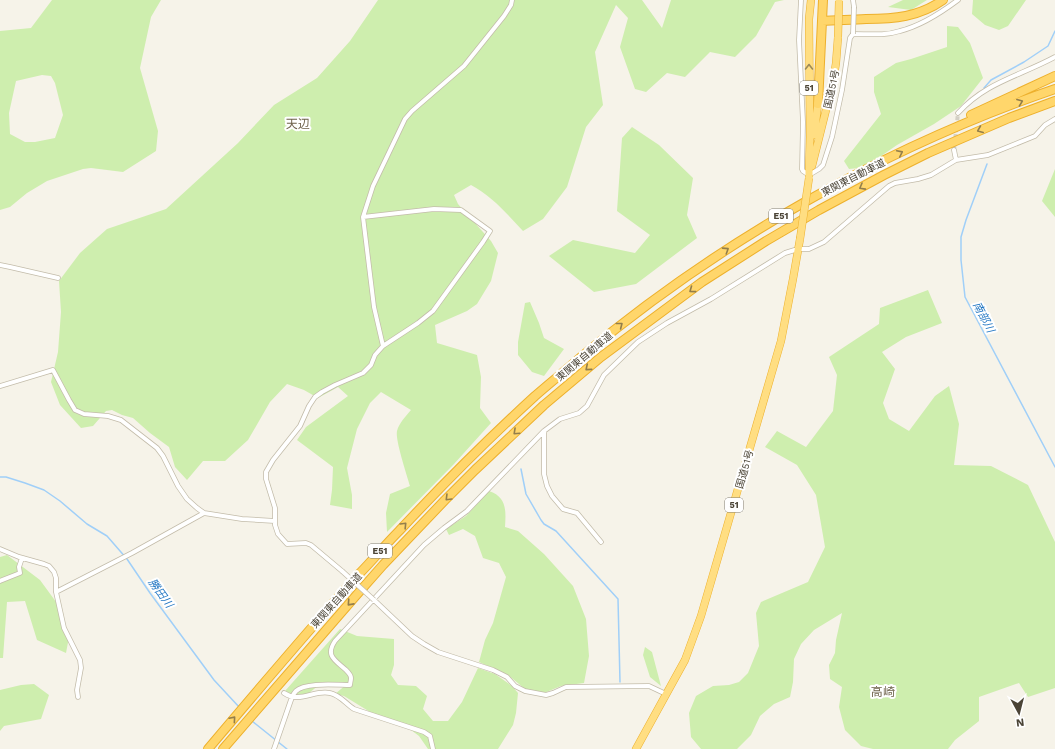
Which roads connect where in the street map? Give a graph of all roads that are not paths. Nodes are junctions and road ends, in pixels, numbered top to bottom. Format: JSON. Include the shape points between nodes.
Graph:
{"nodes":[{"id":1,"x":512,"y":0,"type":"edge"},
{"id":2,"x":801,"y":0,"type":"edge"},
{"id":3,"x":811,"y":0,"type":"edge"},
{"id":4,"x":822,"y":0,"type":"edge"},
{"id":5,"x":839,"y":0,"type":"edge"},
{"id":6,"x":853,"y":0,"type":"edge"},
{"id":7,"x":943,"y":0,"type":"edge"},
{"id":8,"x":958,"y":0,"type":"edge"},
{"id":9,"x":822,"y":21,"type":"junction"},
{"id":10,"x":853,"y":34,"type":"junction"},
{"id":11,"x":1055,"y":57,"type":"edge"},
{"id":12,"x":1055,"y":76,"type":"edge"},
{"id":13,"x":1055,"y":89,"type":"edge"},
{"id":14,"x":1055,"y":101,"type":"edge"},
{"id":15,"x":818,"y":104,"type":"junction"},
{"id":16,"x":958,"y":113,"type":"tunnel mouth"},
{"id":17,"x":1055,"y":119,"type":"edge"},
{"id":18,"x":819,"y":134,"type":"junction"},
{"id":19,"x":942,"y":134,"type":"junction"},
{"id":20,"x":954,"y":150,"type":"tunnel mouth"},
{"id":21,"x":809,"y":155,"type":"junction"},
{"id":22,"x":956,"y":160,"type":"junction"},
{"id":23,"x":809,"y":176,"type":"junction"},
{"id":24,"x":362,"y":217,"type":"junction"},
{"id":25,"x":798,"y":249,"type":"junction"},
{"id":26,"x":0,"y":265,"type":"edge"},
{"id":27,"x":58,"y":278,"type":"dead end"},
{"id":28,"x":383,"y":346,"type":"junction"},
{"id":29,"x":0,"y":386,"type":"edge"},
{"id":30,"x":544,"y":431,"type":"junction"},
{"id":31,"x":204,"y":513,"type":"junction"},
{"id":32,"x":275,"y":521,"type":"junction"},
{"id":33,"x":601,"y":542,"type":"dead end"},
{"id":34,"x":0,"y":549,"type":"edge"},
{"id":35,"x":22,"y":558,"type":"junction"},
{"id":36,"x":0,"y":580,"type":"edge"},
{"id":37,"x":56,"y":592,"type":"junction"},
{"id":38,"x":374,"y":600,"type":"junction"},
{"id":39,"x":284,"y":693,"type":"dead end"},
{"id":40,"x":667,"y":694,"type":"junction"},
{"id":41,"x":78,"y":697,"type":"dead end"},
{"id":42,"x":292,"y":697,"type":"junction"},
{"id":43,"x":208,"y":749,"type":"edge"},
{"id":44,"x":223,"y":749,"type":"edge"},
{"id":45,"x":274,"y":749,"type":"edge"},
{"id":46,"x":433,"y":749,"type":"edge"},
{"id":47,"x":636,"y":749,"type":"edge"}],
"edges":[{"from":1,"to":24,"type":"street","via":[[504,16],[464,66],[405,119],[373,186]]},
{"from":2,"to":23,"type":"street","via":[[799,40],[803,122],[802,169]]},
{"from":21,"to":3,"type":"highway","name":"国道51号","number":"51","one_way":true},
{"from":4,"to":9,"type":"highway"},
{"from":5,"to":18,"type":"highway","name":"国道51号","number":"51","bridge":true,"via":[[836,63]]},
{"from":6,"to":10,"type":"street","bridge":true},
{"from":7,"to":9,"type":"highway","via":[[910,16]]},
{"from":8,"to":10,"type":"street","via":[[932,17],[900,32]]},
{"from":9,"to":15,"type":"highway"},
{"from":10,"to":23,"type":"street","via":[[850,38],[832,137],[823,165]]},
{"from":11,"to":16,"type":"street","via":[[993,85]]},
{"from":12,"to":19,"type":"highway","via":[[968,117]]},
{"from":19,"to":13,"type":"highway","name":"東関東自動車道","number":"E51","one_way":true},
{"from":14,"to":44,"type":"highway","name":"東関東自動車道","number":"E51","one_way":true,"via":[[928,153],[819,210],[702,282],[601,357],[544,405],[445,500],[383,565]]},
{"from":15,"to":18,"type":"highway"},
{"from":15,"to":21,"type":"highway"},
{"from":17,"to":22,"type":"street","via":[[1044,125],[1035,136],[988,155]]},
{"from":18,"to":23,"type":"highway","name":"国道51号","number":"51"},
{"from":43,"to":19,"type":"highway","name":"東関東自動車道","number":"E51","one_way":true,"via":[[397,532],[536,395],[652,301],[754,232],[838,184]]},
{"from":20,"to":22,"type":"street"},
{"from":21,"to":23,"type":"highway","name":"国道51号","number":"51"},
{"from":22,"to":25,"type":"street","via":[[931,175],[895,183],[824,242],[809,249]]},
{"from":23,"to":25,"type":"highway","name":"国道51号","number":"51","bridge":true},
{"from":24,"to":28,"type":"street","via":[[374,307]]},
{"from":24,"to":28,"type":"street","via":[[434,209],[460,210],[490,231],[433,311]]},
{"from":25,"to":30,"type":"street","via":[[785,253],[638,342],[604,375],[587,406],[579,413],[560,419]]},
{"from":25,"to":40,"type":"highway","name":"国道51号","number":"51","via":[[781,341],[706,600],[685,660]]},
{"from":26,"to":27,"type":"street"},
{"from":28,"to":32,"type":"street","via":[[363,373],[315,397],[300,426],[273,460],[266,472],[266,479]]},
{"from":29,"to":31,"type":"street","via":[[53,370],[76,410],[84,414],[121,420],[157,448],[178,486]]},
{"from":30,"to":33,"type":"street","via":[[544,474],[552,496],[563,508],[577,513]]},
{"from":30,"to":38,"type":"street","via":[[467,511],[424,545]]},
{"from":31,"to":32,"type":"street"},
{"from":31,"to":37,"type":"street"},
{"from":32,"to":38,"type":"street","bridge":true,"via":[[278,534],[287,544],[311,545]]},
{"from":34,"to":35,"type":"street"},
{"from":35,"to":36,"type":"street","via":[[20,573]]},
{"from":35,"to":37,"type":"street","via":[[49,566],[56,578]]},
{"from":37,"to":41,"type":"street","via":[[64,628],[80,660]]},
{"from":38,"to":40,"type":"street","via":[[424,644],[438,652],[493,670],[507,677],[525,692],[546,695],[566,687],[649,686]]},
{"from":38,"to":42,"type":"street","via":[[331,648],[332,657],[349,673],[350,685],[302,687]]},
{"from":39,"to":42,"type":"street"},
{"from":40,"to":47,"type":"highway","name":"国道51号","number":"51"},
{"from":42,"to":45,"type":"street"},
{"from":42,"to":46,"type":"street","via":[[332,693],[354,709],[424,732],[430,736]]}]}
